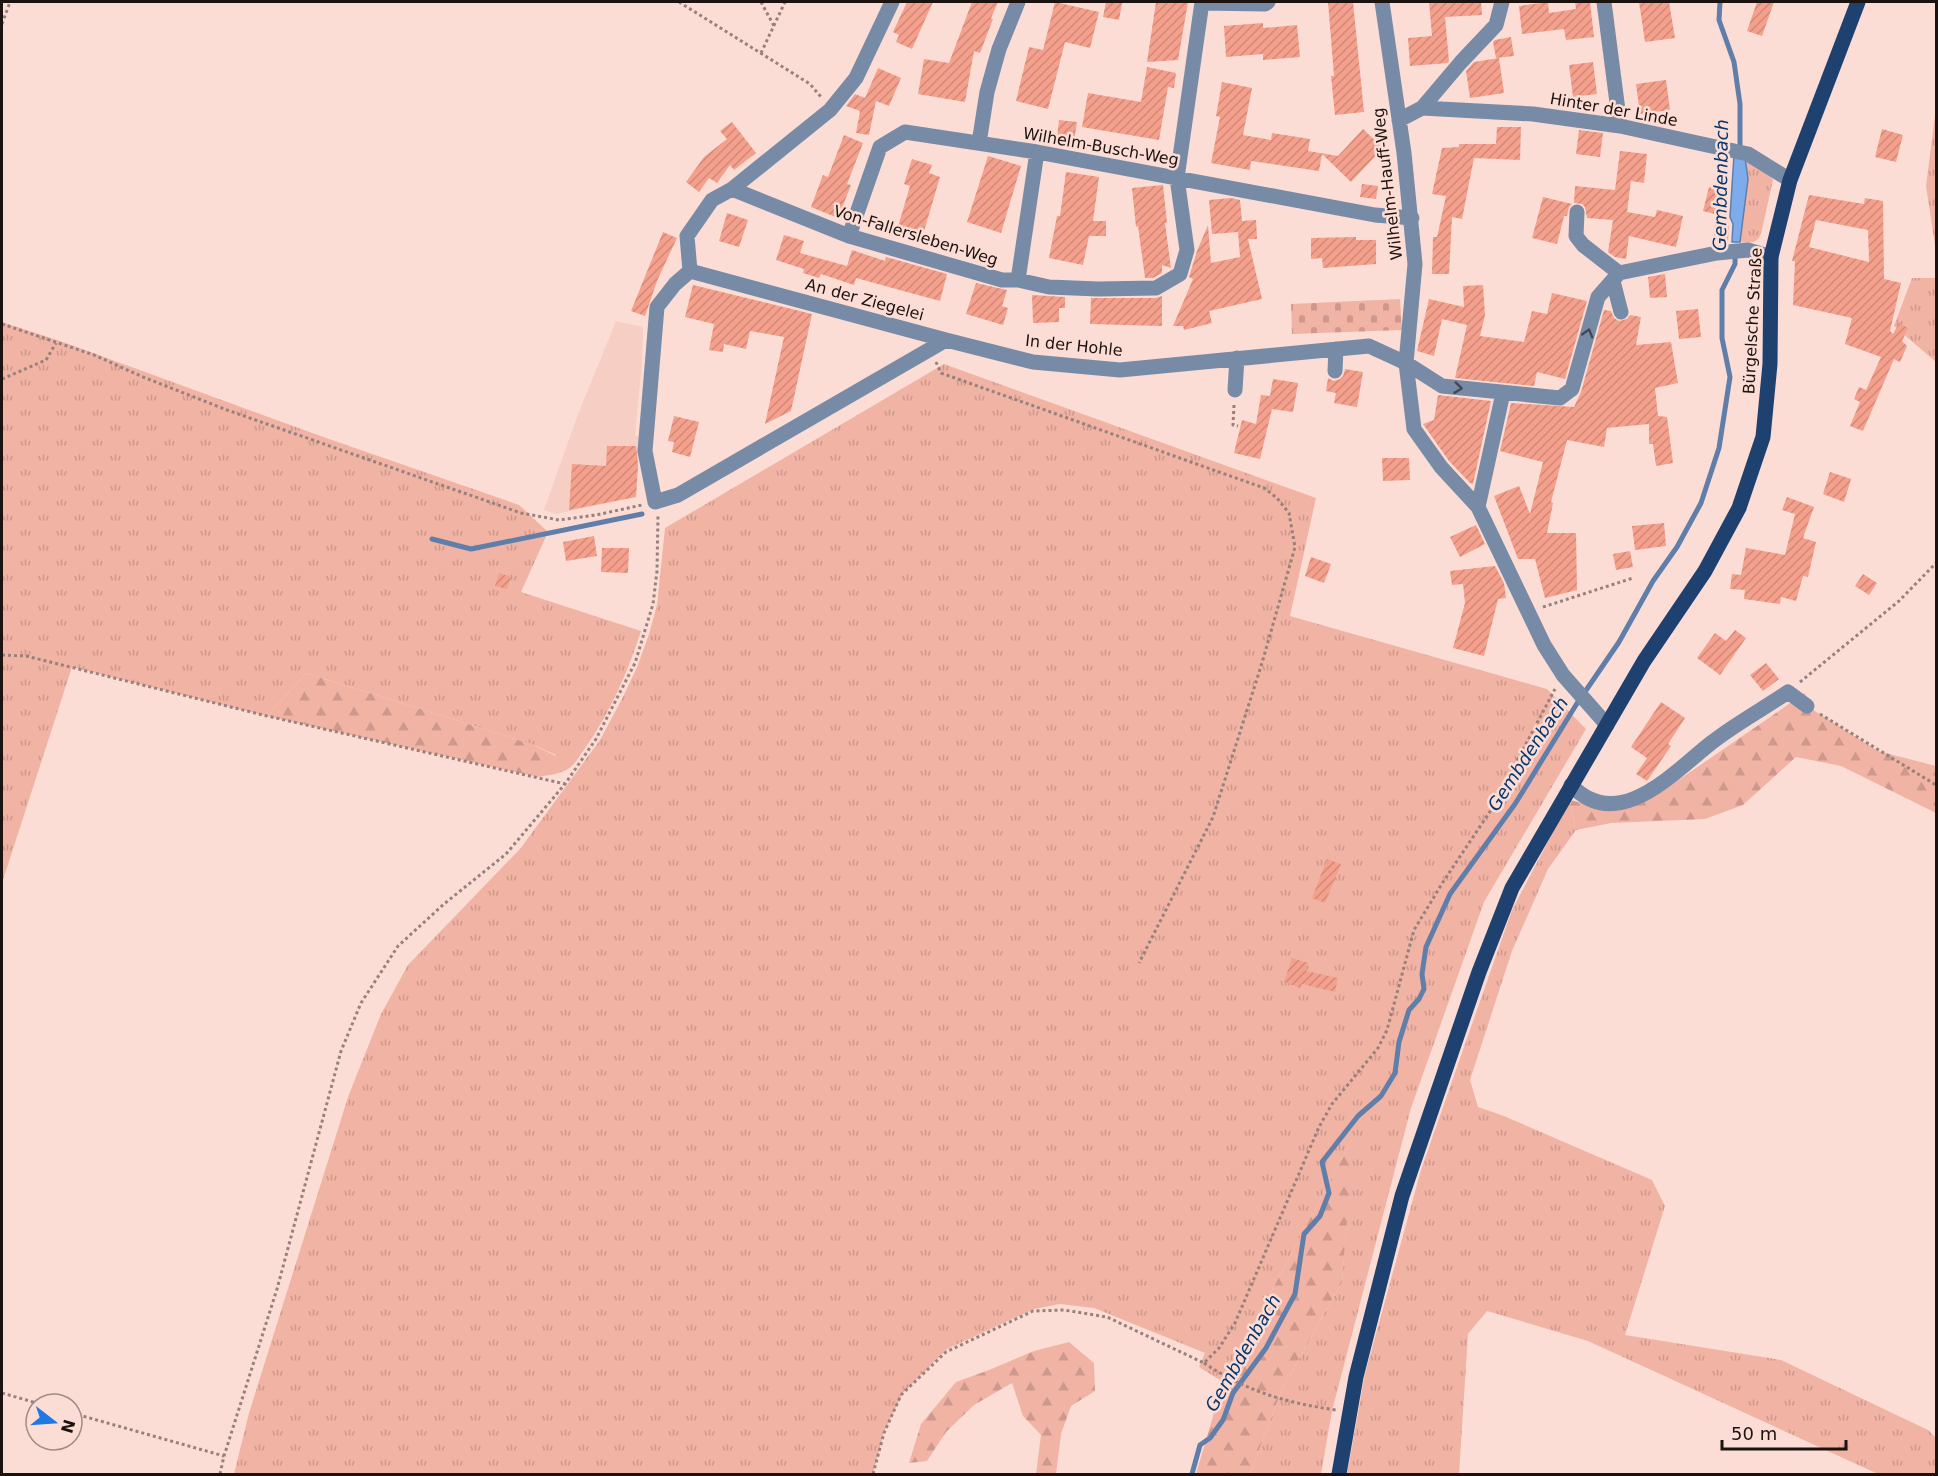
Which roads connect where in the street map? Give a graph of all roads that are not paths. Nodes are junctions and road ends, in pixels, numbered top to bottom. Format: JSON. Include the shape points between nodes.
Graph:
{"nodes":[{"id":1,"x":892,"y":2,"type":"edge"},
{"id":2,"x":1018,"y":2,"type":"edge"},
{"id":3,"x":1202,"y":2,"type":"edge"},
{"id":4,"x":1268,"y":2,"type":"edge"},
{"id":5,"x":1382,"y":2,"type":"edge"},
{"id":6,"x":1502,"y":2,"type":"edge"},
{"id":7,"x":1604,"y":2,"type":"edge"},
{"id":8,"x":1858,"y":2,"type":"edge"},
{"id":9,"x":1422,"y":108,"type":"junction"},
{"id":10,"x":1399,"y":120,"type":"junction"},
{"id":11,"x":1620,"y":126,"type":"junction"},
{"id":12,"x":979,"y":143,"type":"junction"},
{"id":13,"x":1037,"y":153,"type":"junction"},
{"id":14,"x":1177,"y":178,"type":"junction"},
{"id":15,"x":1790,"y":180,"type":"junction"},
{"id":16,"x":732,"y":189,"type":"junction"},
{"id":17,"x":1577,"y":212,"type":"dead end"},
{"id":18,"x":1412,"y":218,"type":"junction"},
{"id":19,"x":849,"y":236,"type":"junction"},
{"id":20,"x":1771,"y":257,"type":"junction"},
{"id":21,"x":690,"y":271,"type":"junction"},
{"id":22,"x":1616,"y":277,"type":"junction"},
{"id":23,"x":1018,"y":280,"type":"junction"},
{"id":24,"x":1621,"y":312,"type":"dead end"},
{"id":25,"x":946,"y":340,"type":"junction"},
{"id":26,"x":1336,"y":349,"type":"junction"},
{"id":27,"x":1237,"y":357,"type":"junction"},
{"id":28,"x":1406,"y":363,"type":"junction"},
{"id":29,"x":1335,"y":371,"type":"dead end"},
{"id":30,"x":1235,"y":390,"type":"road end"},
{"id":31,"x":1503,"y":393,"type":"junction"},
{"id":32,"x":1478,"y":507,"type":"junction"},
{"id":33,"x":1807,"y":706,"type":"road end"},
{"id":34,"x":1607,"y":725,"type":"junction"},
{"id":35,"x":1571,"y":785,"type":"junction"},
{"id":36,"x":1339,"y":1474,"type":"edge"}],
"edges":[{"from":1,"to":16,"type":"street","via":[[856,78],[830,110]]},
{"from":2,"to":12,"type":"street","via":[[987,92]]},
{"from":3,"to":4,"type":"street"},
{"from":3,"to":14,"type":"street","name":"Von-Fallersleben-Weg"},
{"from":5,"to":10,"type":"street","name":"Wilhelm-Hauff-Weg"},
{"from":6,"to":9,"type":"street","via":[[1496,25]]},
{"from":7,"to":11,"type":"street"},
{"from":8,"to":15,"type":"main road","name":"Bürgelsche Straße"},
{"from":9,"to":10,"type":"street"},
{"from":9,"to":11,"type":"street","name":"Hinter der Linde","via":[[1533,114]]},
{"from":10,"to":18,"type":"street","name":"Wilhelm-Hauff-Weg"},
{"from":11,"to":15,"type":"street","name":"Hinter der Linde","via":[[1741,152]]},
{"from":12,"to":13,"type":"street","name":"Wilhelm-Busch-Weg"},
{"from":12,"to":19,"type":"street","name":"Wilhelm-Busch-Weg","via":[[905,132],[880,147]]},
{"from":13,"to":14,"type":"street","name":"Wilhelm-Busch-Weg"},
{"from":13,"to":23,"type":"street","name":"Von-Fallersleben-Weg"},
{"from":14,"to":18,"type":"street","name":"Wilhelm-Busch-Weg","via":[[1375,215]]},
{"from":14,"to":23,"type":"street","name":"Von-Fallersleben-Weg","via":[[1187,250],[1180,274],[1156,288],[1049,287]]},
{"from":15,"to":20,"type":"main road","name":"Bürgelsche Straße"},
{"from":16,"to":19,"type":"street","name":"Von-Fallersleben-Weg"},
{"from":16,"to":21,"type":"street","via":[[712,200],[687,237]]},
{"from":17,"to":22,"type":"street","via":[[1576,236]]},
{"from":18,"to":28,"type":"street","name":"Wilhelm-Hauff-Weg","via":[[1415,264]]},
{"from":19,"to":23,"type":"street","name":"Von-Fallersleben-Weg","via":[[1002,280]]},
{"from":20,"to":22,"type":"street","via":[[1748,250],[1717,253]]},
{"from":20,"to":34,"type":"main road","name":"Bürgelsche Straße","via":[[1770,364],[1763,437],[1739,508],[1705,571],[1644,661]]},
{"from":21,"to":25,"type":"street","name":"An der Ziegelei"},
{"from":21,"to":25,"type":"street","via":[[657,307],[645,451],[655,502],[678,495]]},
{"from":22,"to":24,"type":"street"},
{"from":31,"to":22,"type":"street","name":"In der Hohle","one_way":true,"via":[[1560,398],[1572,389],[1598,297]]},
{"from":25,"to":27,"type":"street","name":"In der Hohle","via":[[1033,362],[1120,370]]},
{"from":26,"to":27,"type":"street","name":"In der Hohle"},
{"from":26,"to":28,"type":"street","name":"In der Hohle","via":[[1369,346]]},
{"from":26,"to":29,"type":"street"},
{"from":27,"to":30,"type":"street"},
{"from":28,"to":31,"type":"street","name":"In der Hohle","one_way":true,"via":[[1442,386]]},
{"from":28,"to":32,"type":"street","name":"Wilhelm-Hauff-Weg","via":[[1414,429],[1441,467]]},
{"from":31,"to":32,"type":"street"},
{"from":32,"to":34,"type":"street","name":"Wilhelm-Hauff-Weg","via":[[1544,645]]},
{"from":33,"to":35,"type":"street","via":[[1788,692],[1713,741],[1669,779],[1621,804],[1578,794]]},
{"from":34,"to":35,"type":"main road","name":"Bürgelsche Straße"},
{"from":35,"to":36,"type":"main road","name":"Bürgelsche Straße","via":[[1512,888],[1402,1196],[1356,1377]]}]}
